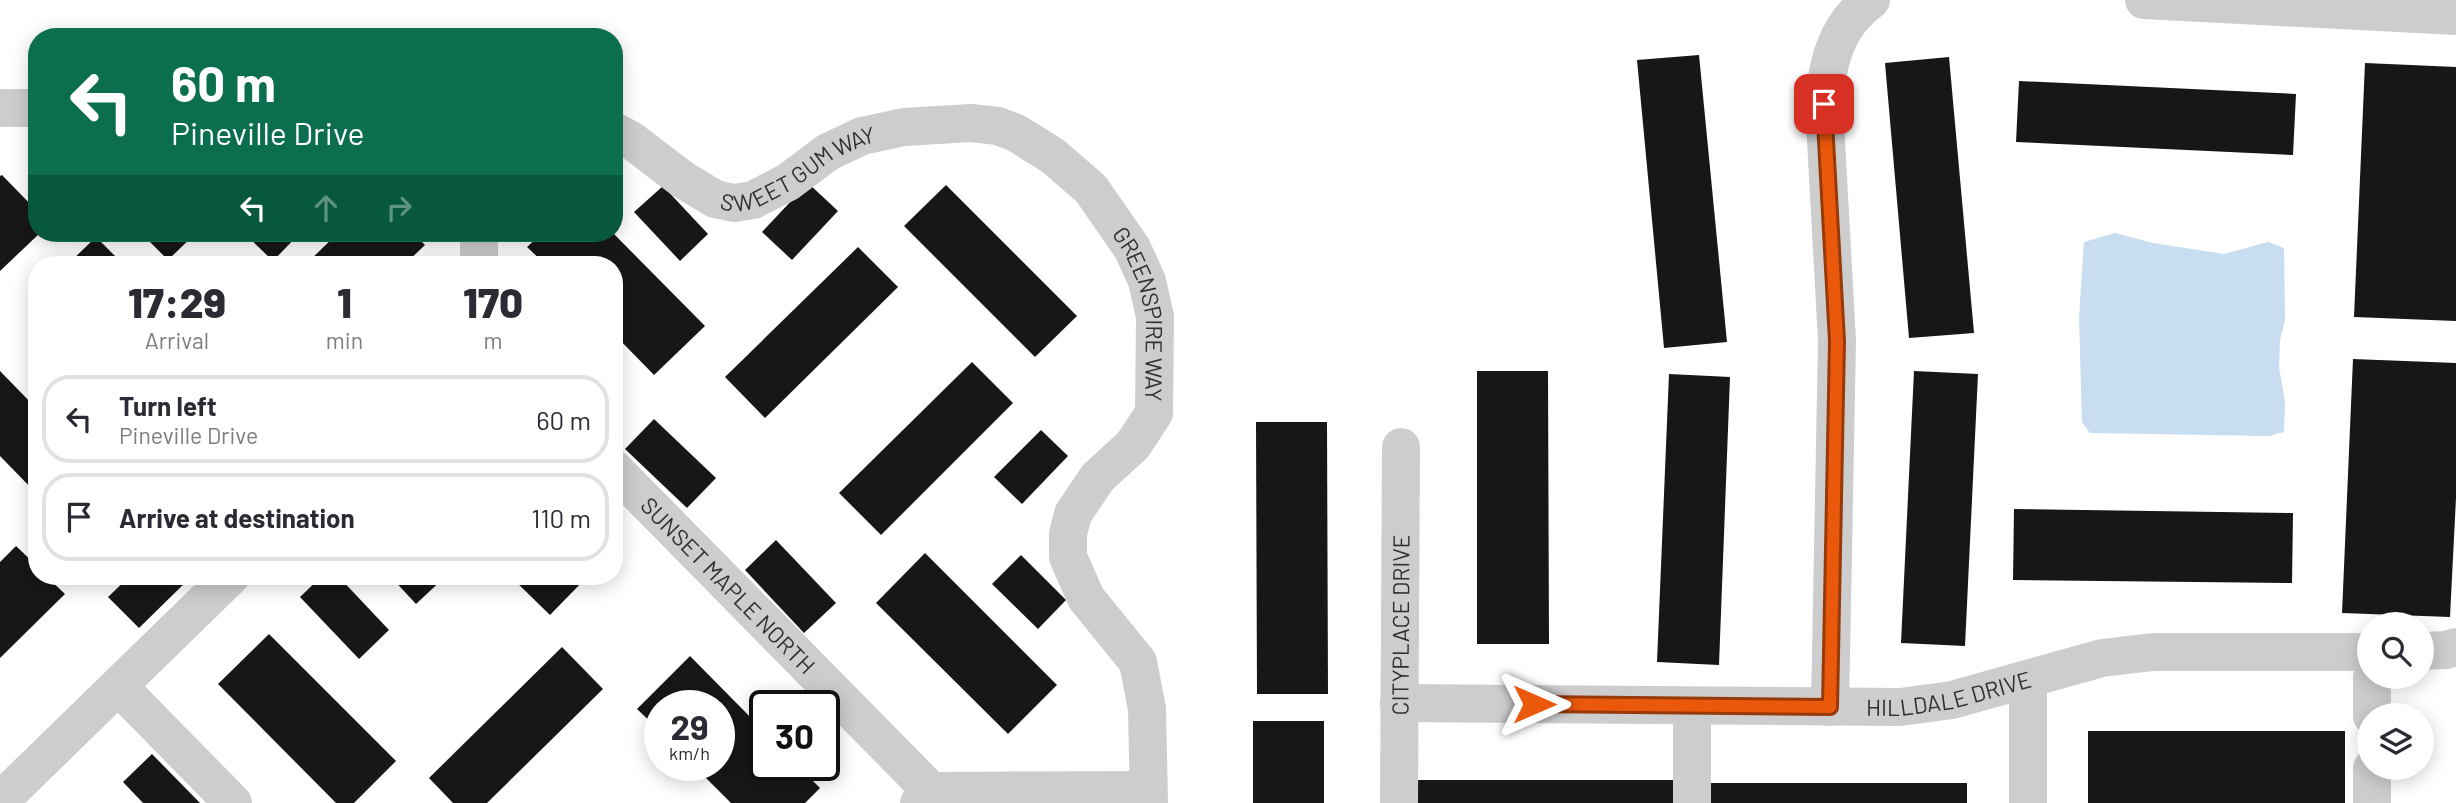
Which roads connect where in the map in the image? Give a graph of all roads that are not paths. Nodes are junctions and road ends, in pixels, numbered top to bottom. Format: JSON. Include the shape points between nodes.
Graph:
{"nodes":[{"id":1,"x":1871,"y":0,"type":"edge"},
{"id":2,"x":2144,"y":0,"type":"edge"},
{"id":3,"x":2456,"y":16,"type":"edge"},
{"id":4,"x":0,"y":108,"type":"edge"},
{"id":5,"x":28,"y":108,"type":"edge"},
{"id":6,"x":998,"y":126,"type":"joint"},
{"id":7,"x":623,"y":136,"type":"edge"},
{"id":8,"x":1401,"y":447,"type":"dead end"},
{"id":9,"x":623,"y":478,"type":"edge"},
{"id":10,"x":222,"y":585,"type":"edge"},
{"id":11,"x":2456,"y":647,"type":"edge"},
{"id":12,"x":2434,"y":650,"type":"edge"},
{"id":13,"x":2357,"y":652,"type":"edge"},
{"id":14,"x":2028,"y":679,"type":"junction"},
{"id":15,"x":119,"y":687,"type":"junction"},
{"id":16,"x":1399,"y":703,"type":"junction"},
{"id":17,"x":1692,"y":706,"type":"junction"},
{"id":18,"x":1830,"y":707,"type":"junction"},
{"id":19,"x":2372,"y":780,"type":"edge"},
{"id":20,"x":925,"y":797,"type":"edge"},
{"id":21,"x":1149,"y":797,"type":"edge"},
{"id":22,"x":0,"y":801,"type":"edge"},
{"id":23,"x":233,"y":803,"type":"edge"},
{"id":24,"x":1399,"y":803,"type":"edge"},
{"id":25,"x":1692,"y":803,"type":"edge"},
{"id":26,"x":2028,"y":803,"type":"edge"},
{"id":27,"x":2372,"y":803,"type":"edge"}],
"edges":[{"from":1,"to":18,"type":"street","via":[[1843,28],[1826,77],[1824,104],[1837,341]]},
{"from":2,"to":3,"type":"street"},
{"from":4,"to":5,"type":"street"},
{"from":6,"to":7,"type":"street","name":"SWEET GUM WAY","via":[[904,127],[862,136],[828,152],[788,182],[753,200],[734,203],[715,199]]},
{"from":6,"to":21,"type":"street","name":"GREENSPIRE WAY","via":[[1053,156],[1091,189],[1132,248],[1147,281],[1155,317],[1154,413],[1133,445],[1098,477],[1073,514],[1068,558],[1086,598],[1138,662],[1147,709]]},
{"from":8,"to":16,"type":"street","name":"CITYPLACE DRIVE"},
{"from":9,"to":20,"type":"street","name":"SUNSET MAPLE NORTH"},
{"from":10,"to":15,"type":"street"},
{"from":11,"to":12,"type":"street"},
{"from":13,"to":14,"type":"street","name":"HILLDALE DRIVE","via":[[2153,652],[2102,658]]},
{"from":14,"to":18,"type":"street","name":"HILLDALE DRIVE","via":[[1952,700],[1900,707]]},
{"from":14,"to":26,"type":"street"},
{"from":15,"to":22,"type":"street"},
{"from":15,"to":23,"type":"street"},
{"from":16,"to":17,"type":"street","name":"HILLDALE DRIVE"},
{"from":16,"to":24,"type":"street","name":"CITYPLACE DRIVE"},
{"from":17,"to":18,"type":"street","name":"HILLDALE DRIVE"},
{"from":17,"to":25,"type":"street"},
{"from":19,"to":27,"type":"street"},
{"from":20,"to":21,"type":"street"}]}
